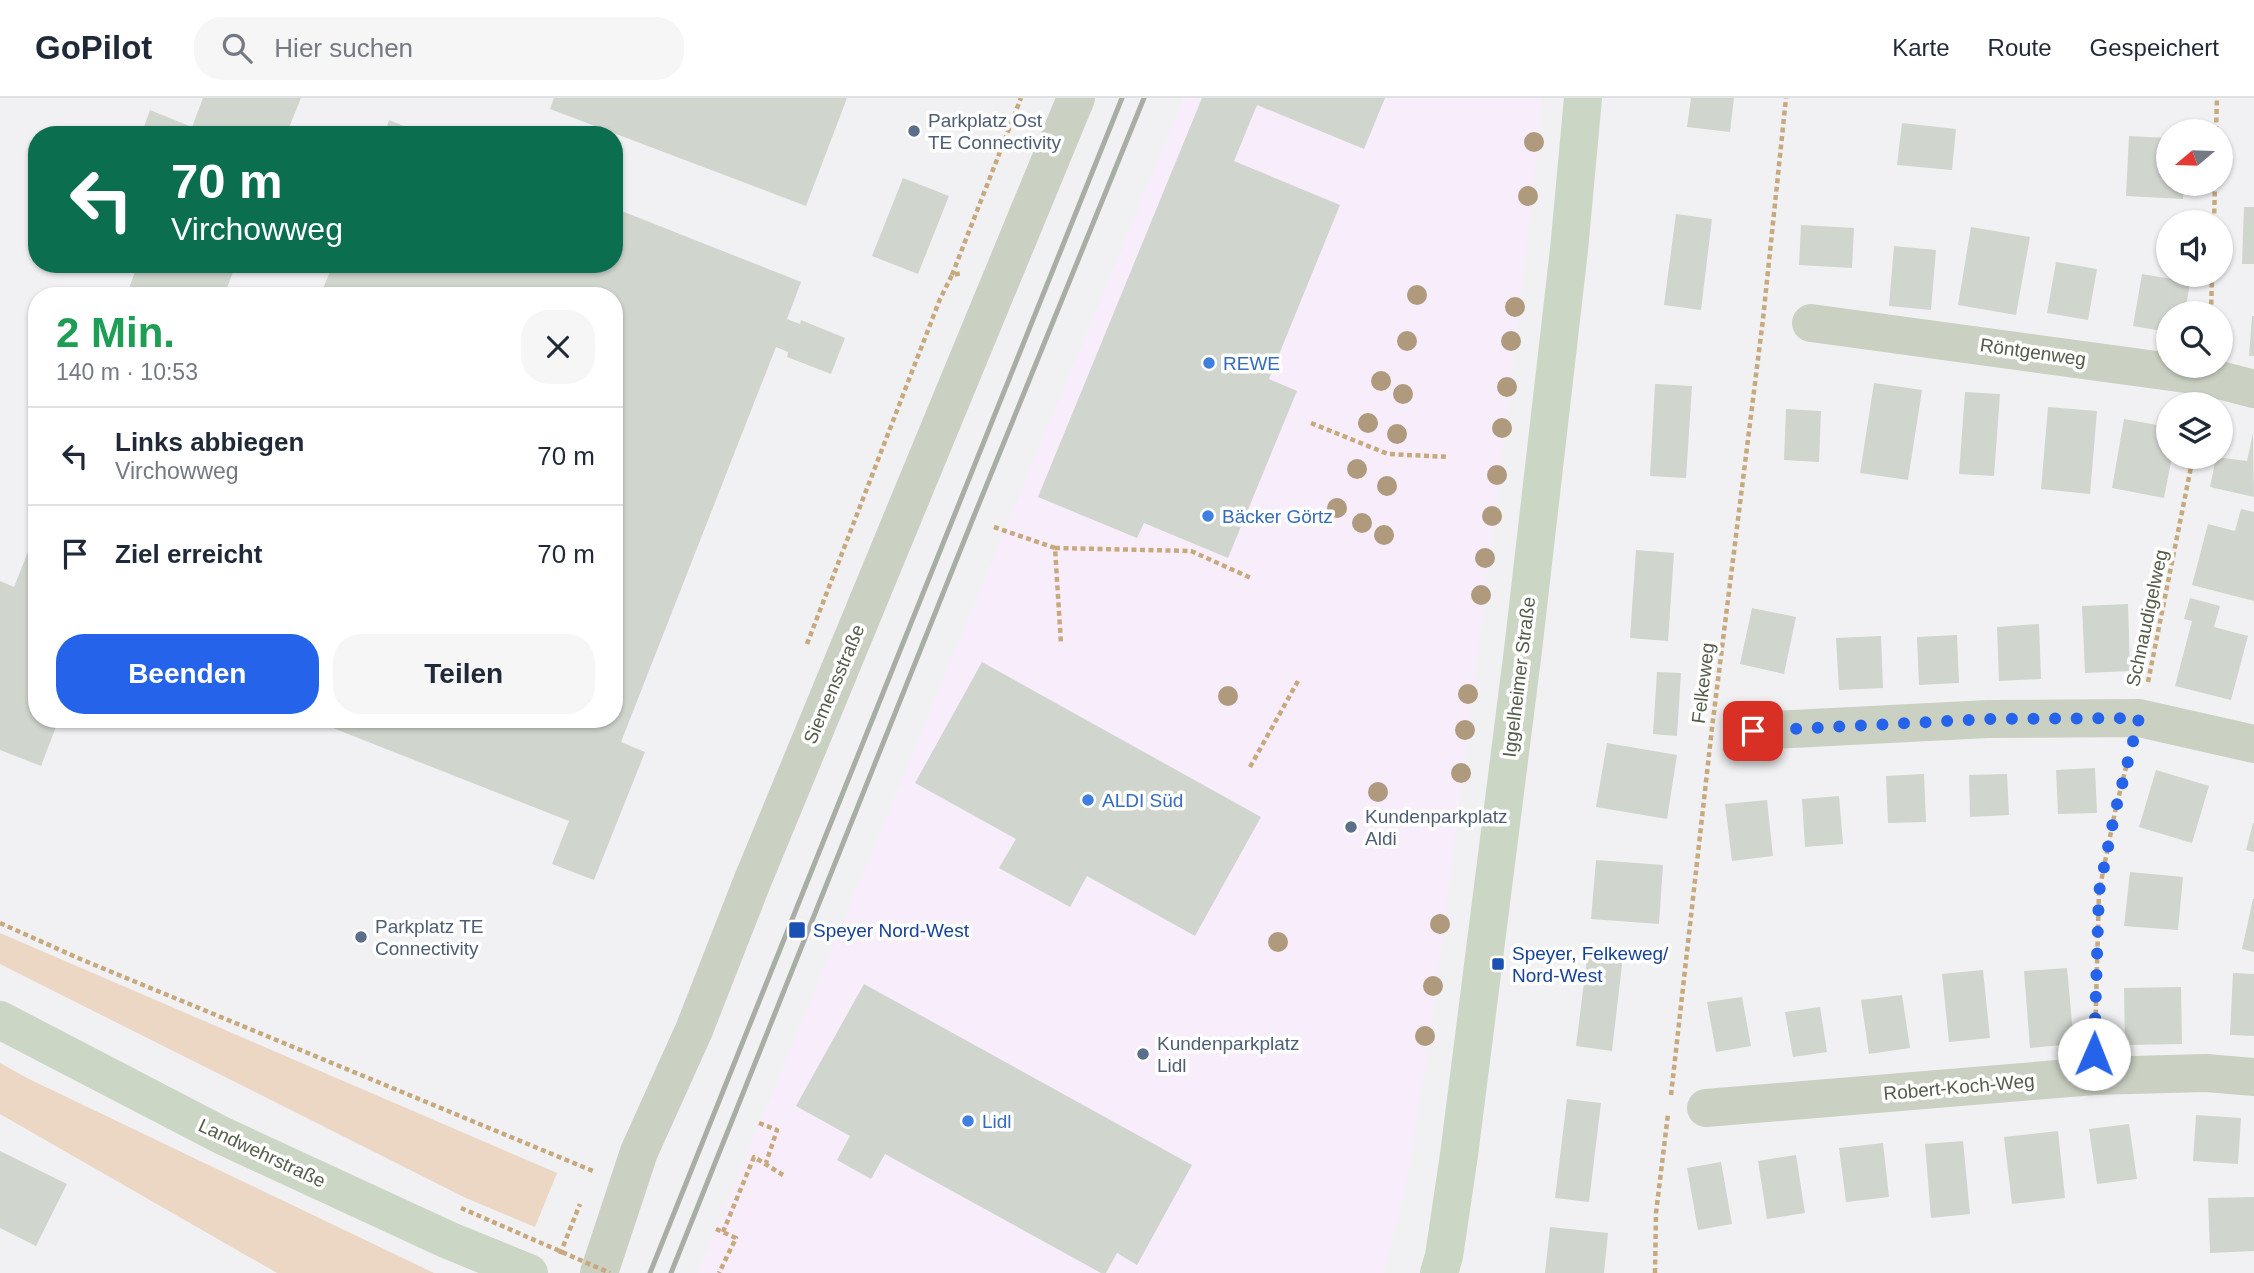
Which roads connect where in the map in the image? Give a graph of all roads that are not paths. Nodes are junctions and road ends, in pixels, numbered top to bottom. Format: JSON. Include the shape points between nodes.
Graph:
{"nodes":[{"id":1,"x":1076,"y":98,"type":"edge"},
{"id":2,"x":1583,"y":98,"type":"edge"},
{"id":3,"x":1811,"y":323,"type":"dead end"},
{"id":4,"x":2254,"y":389,"type":"edge"},
{"id":5,"x":1753,"y":731,"type":"dead end"},
{"id":6,"x":2254,"y":744,"type":"edge"},
{"id":7,"x":0,"y":1020,"type":"edge"},
{"id":8,"x":2254,"y":1077,"type":"edge"},
{"id":9,"x":1682,"y":1105,"type":"road end"},
{"id":10,"x":1442,"y":1267,"type":"edge"},
{"id":11,"x":529,"y":1273,"type":"edge"},
{"id":12,"x":599,"y":1273,"type":"edge"}],
"edges":[{"from":1,"to":12,"type":"street","name":"Siemensstraße","via":[[694,1030],[639,1152]]},
{"from":2,"to":10,"type":"main road","name":"Iggelheimer Straße","via":[[1523,650]]},
{"from":3,"to":4,"type":"street","name":"Röntgenweg","via":[[2208,377]]},
{"from":5,"to":6,"type":"street","via":[[1988,719],[2139,718]]},
{"from":7,"to":11,"type":"main road","name":"Landwehrstraße","via":[[223,1136],[455,1224]]},
{"from":8,"to":9,"type":"street","name":"Robert-Koch-Weg","via":[[2206,1073],[2094,1076]]}]}
